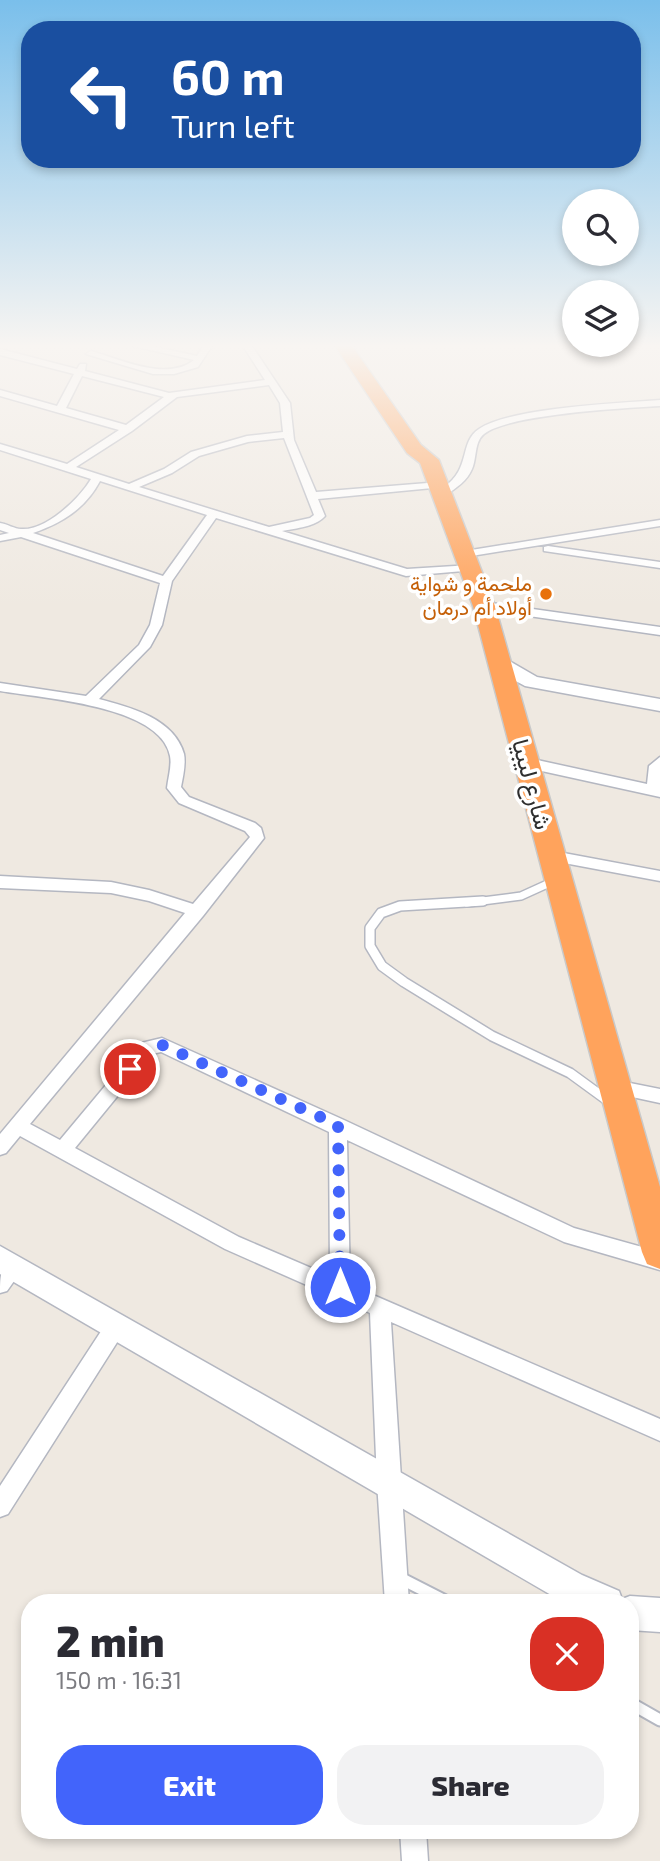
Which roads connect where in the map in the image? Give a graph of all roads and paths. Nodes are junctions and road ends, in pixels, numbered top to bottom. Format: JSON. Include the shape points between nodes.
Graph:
{"nodes":[{"id":1,"x":122,"y":433,"type":"edge"},
{"id":2,"x":403,"y":433,"type":"edge"},
{"id":3,"x":423,"y":433,"type":"edge"},
{"id":4,"x":482,"y":433,"type":"edge"},
{"id":5,"x":288,"y":434,"type":"joint"},
{"id":6,"x":0,"y":447,"type":"edge"},
{"id":7,"x":68,"y":468,"type":"junction"},
{"id":8,"x":97,"y":477,"type":"junction"},
{"id":9,"x":437,"y":480,"type":"junction"},
{"id":10,"x":130,"y":487,"type":"junction"},
{"id":11,"x":312,"y":496,"type":"junction"},
{"id":12,"x":214,"y":513,"type":"junction"},
{"id":13,"x":660,"y":523,"type":"edge"},
{"id":14,"x":0,"y":526,"type":"edge"},
{"id":15,"x":268,"y":530,"type":"junction"},
{"id":16,"x":23,"y":533,"type":"junction"},
{"id":17,"x":0,"y":538,"type":"edge"},
{"id":18,"x":528,"y":546,"type":"junction"},
{"id":19,"x":468,"y":561,"type":"junction"},
{"id":20,"x":660,"y":565,"type":"edge"},
{"id":21,"x":166,"y":581,"type":"junction"},
{"id":22,"x":484,"y":606,"type":"junction"},
{"id":23,"x":660,"y":631,"type":"edge"},
{"id":24,"x":499,"y":660,"type":"junction"},
{"id":25,"x":0,"y":687,"type":"edge"},
{"id":26,"x":555,"y":688,"type":"junction"},
{"id":27,"x":90,"y":700,"type":"junction"},
{"id":28,"x":660,"y":705,"type":"edge"},
{"id":29,"x":512,"y":710,"type":"junction"},
{"id":30,"x":660,"y":762,"type":"edge"},
{"id":31,"x":528,"y":763,"type":"junction"},
{"id":32,"x":657,"y":791,"type":"edge"},
{"id":33,"x":556,"y":867,"type":"junction"},
{"id":34,"x":660,"y":876,"type":"edge"},
{"id":35,"x":0,"y":881,"type":"edge"},
{"id":36,"x":198,"y":912,"type":"junction"},
{"id":37,"x":660,"y":1096,"type":"edge"},
{"id":38,"x":618,"y":1099,"type":"junction"},
{"id":39,"x":338,"y":1125,"type":"junction"},
{"id":40,"x":18,"y":1126,"type":"junction"},
{"id":41,"x":0,"y":1147,"type":"edge"},
{"id":42,"x":62,"y":1150,"type":"junction"},
{"id":43,"x":660,"y":1252,"type":"edge"},
{"id":44,"x":660,"y":1261,"type":"edge"},
{"id":45,"x":5,"y":1270,"type":"edge"},
{"id":46,"x":340,"y":1287,"type":"junction"},
{"id":47,"x":380,"y":1308,"type":"junction"},
{"id":48,"x":116,"y":1326,"type":"junction"},
{"id":49,"x":660,"y":1430,"type":"edge"},
{"id":50,"x":388,"y":1482,"type":"junction"},
{"id":51,"x":0,"y":1506,"type":"edge"},
{"id":52,"x":395,"y":1575,"type":"junction"},
{"id":53,"x":396,"y":1594,"type":"edge"},
{"id":54,"x":432,"y":1594,"type":"edge"},
{"id":55,"x":586,"y":1594,"type":"edge"},
{"id":56,"x":639,"y":1614,"type":"edge"},
{"id":57,"x":660,"y":1615,"type":"edge"},
{"id":58,"x":639,"y":1708,"type":"edge"},
{"id":59,"x":660,"y":1720,"type":"edge"},
{"id":60,"x":414,"y":1839,"type":"edge"},
{"id":61,"x":415,"y":1861,"type":"edge"}],
"edges":[{"from":1,"to":7,"type":"street"},
{"from":2,"to":9,"type":"highway","name":"شارع ليبيا"},
{"from":3,"to":9,"type":"highway","via":[[432,447]]},
{"from":4,"to":9,"type":"street","via":[[466,476]]},
{"from":5,"to":10,"type":"street","via":[[247,439],[195,454]]},
{"from":5,"to":11,"type":"street"},
{"from":6,"to":7,"type":"street"},
{"from":7,"to":8,"type":"street"},
{"from":8,"to":10,"type":"street"},
{"from":8,"to":16,"type":"street","via":[[89,496],[65,516]]},
{"from":9,"to":11,"type":"street"},
{"from":9,"to":19,"type":"highway","name":"شارع ليبيا"},
{"from":10,"to":12,"type":"street"},
{"from":11,"to":15,"type":"street","via":[[319,519]]},
{"from":12,"to":15,"type":"street"},
{"from":12,"to":21,"type":"street"},
{"from":13,"to":18,"type":"street"},
{"from":14,"to":16,"type":"street"},
{"from":15,"to":19,"type":"street","via":[[406,573]]},
{"from":16,"to":17,"type":"street"},
{"from":16,"to":21,"type":"street"},
{"from":18,"to":19,"type":"street"},
{"from":18,"to":20,"type":"street"},
{"from":19,"to":22,"type":"highway","name":"شارع ليبيا"},
{"from":21,"to":27,"type":"street","via":[[156,625],[144,646]]},
{"from":22,"to":23,"type":"street"},
{"from":22,"to":24,"type":"highway","name":"شارع ليبيا"},
{"from":24,"to":26,"type":"street","via":[[522,679]]},
{"from":24,"to":29,"type":"highway","name":"شارع ليبيا"},
{"from":25,"to":27,"type":"street"},
{"from":26,"to":28,"type":"street"},
{"from":26,"to":29,"type":"street","via":[[523,697]]},
{"from":27,"to":36,"type":"street","via":[[133,714],[164,734],[177,752],[174,788],[184,800],[256,832],[257,838]]},
{"from":29,"to":31,"type":"highway","name":"شارع ليبيا"},
{"from":30,"to":32,"type":"street","via":[[656,766]]},
{"from":31,"to":32,"type":"street"},
{"from":31,"to":33,"type":"highway","name":"شارع ليبيا"},
{"from":33,"to":34,"type":"street"},
{"from":33,"to":38,"type":"highway","name":"شارع ليبيا"},
{"from":33,"to":38,"type":"lane","via":[[521,896],[400,906],[381,913],[370,928],[370,946],[382,966],[404,982],[492,1036]]},
{"from":35,"to":36,"type":"street","via":[[140,891]]},
{"from":36,"to":40,"type":"street"},
{"from":37,"to":38,"type":"street"},
{"from":38,"to":43,"type":"highway","name":"شارع ليبيا"},
{"from":39,"to":42,"type":"street","via":[[154,1045]]},
{"from":39,"to":44,"type":"street","via":[[571,1236]]},
{"from":39,"to":46,"type":"street"},
{"from":40,"to":41,"type":"street"},
{"from":40,"to":42,"type":"street"},
{"from":42,"to":46,"type":"street","via":[[233,1243]]},
{"from":45,"to":48,"type":"street"},
{"from":46,"to":47,"type":"street"},
{"from":47,"to":49,"type":"street"},
{"from":47,"to":50,"type":"street"},
{"from":48,"to":50,"type":"street"},
{"from":48,"to":51,"type":"street"},
{"from":50,"to":52,"type":"street"},
{"from":50,"to":55,"type":"street"},
{"from":52,"to":53,"type":"street"},
{"from":52,"to":54,"type":"lane"},
{"from":56,"to":57,"type":"street"},
{"from":58,"to":59,"type":"lane"},
{"from":60,"to":61,"type":"street"}]}
